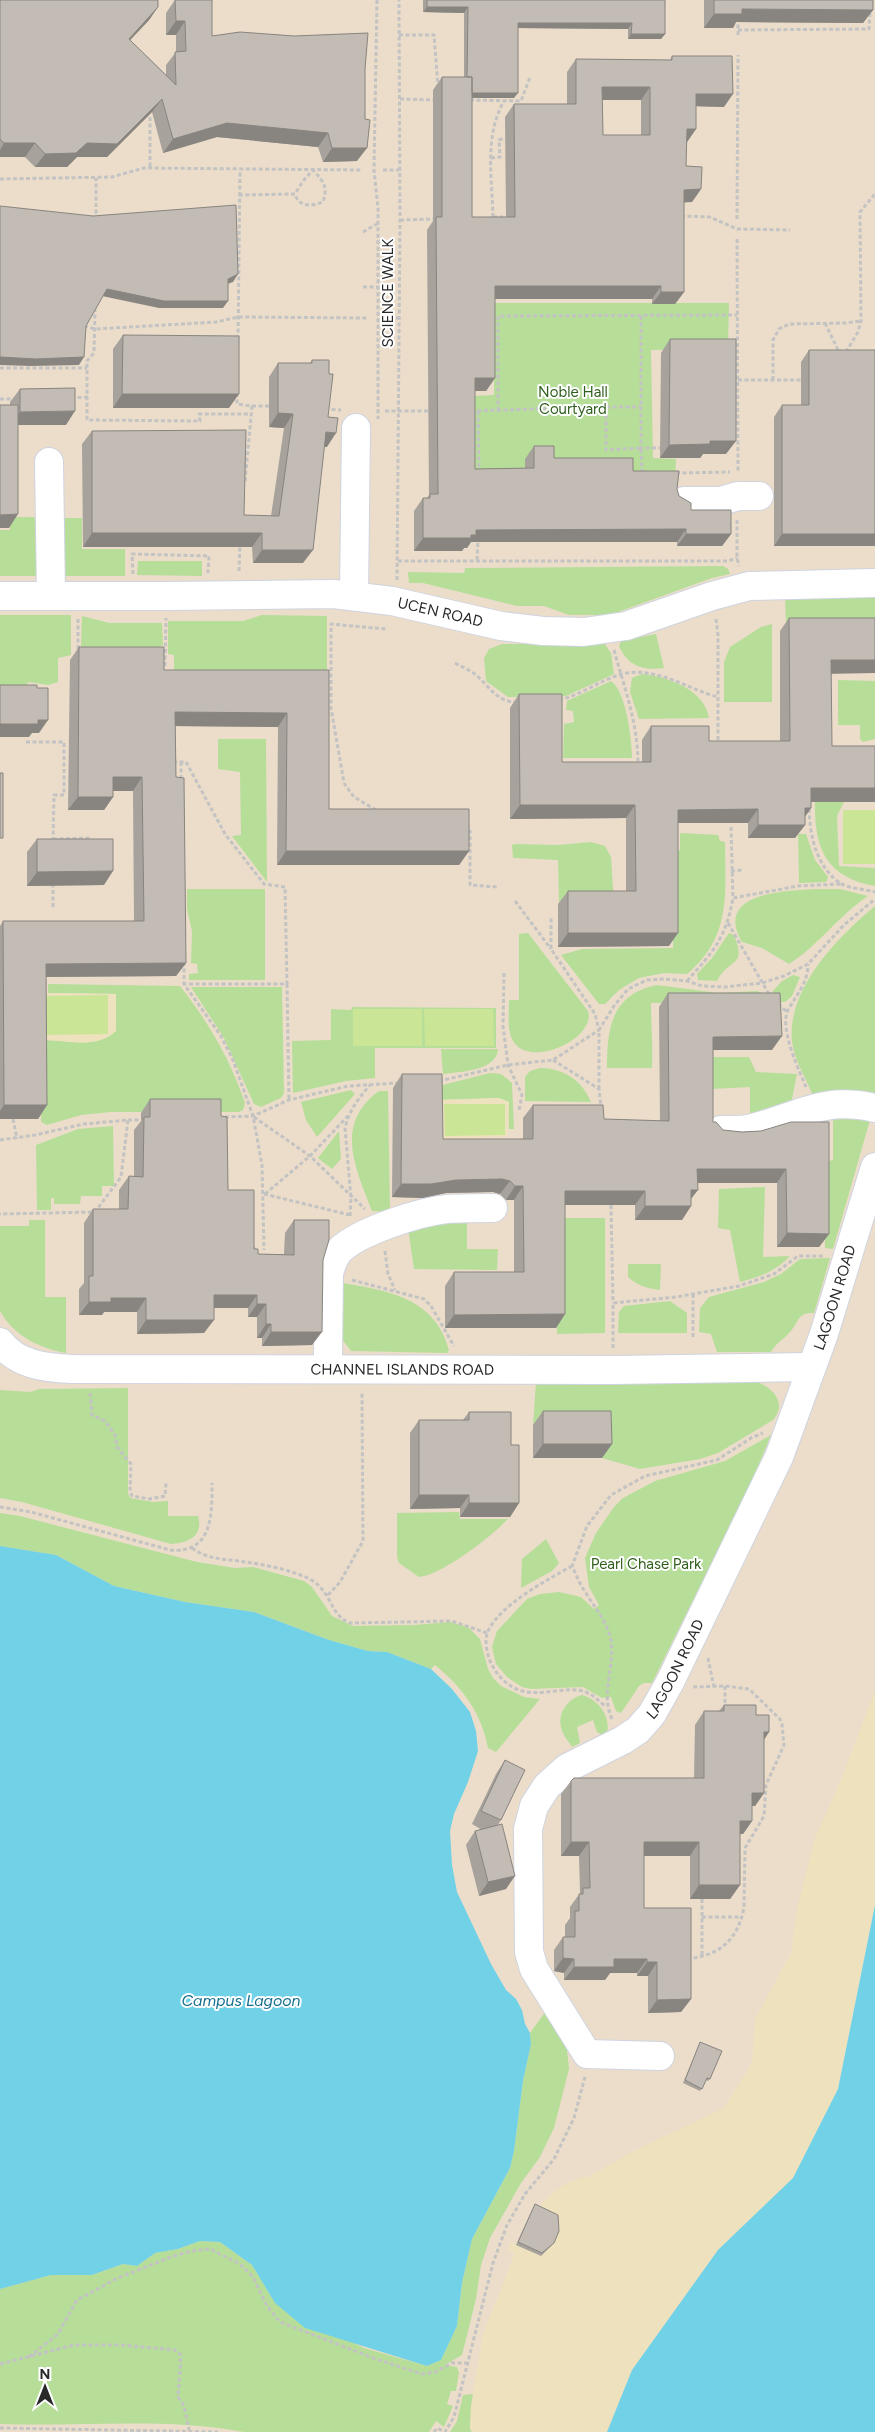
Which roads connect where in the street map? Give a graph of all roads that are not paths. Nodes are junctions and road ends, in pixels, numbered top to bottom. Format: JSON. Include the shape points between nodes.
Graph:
{"nodes":[{"id":1,"x":352,"y":419,"type":"road end"},
{"id":2,"x":49,"y":462,"type":"dead end"},
{"id":3,"x":745,"y":496,"type":"road end"},
{"id":4,"x":684,"y":501,"type":"edge"},
{"id":5,"x":875,"y":583,"type":"edge"},
{"id":6,"x":51,"y":595,"type":"junction"},
{"id":7,"x":0,"y":596,"type":"edge"},
{"id":8,"x":354,"y":596,"type":"junction"},
{"id":9,"x":875,"y":1108,"type":"edge"},
{"id":10,"x":721,"y":1130,"type":"edge"},
{"id":11,"x":875,"y":1167,"type":"edge"},
{"id":12,"x":493,"y":1208,"type":"dead end"},
{"id":13,"x":0,"y":1342,"type":"edge"},
{"id":14,"x":811,"y":1366,"type":"junction"},
{"id":15,"x":326,"y":1369,"type":"junction"},
{"id":16,"x":660,"y":2056,"type":"dead end"}],
"edges":[{"from":1,"to":8,"type":"street"},
{"from":2,"to":6,"type":"street"},
{"from":3,"to":4,"type":"street","via":[[721,501]]},
{"from":5,"to":8,"type":"street","name":"UCEN ROAD","via":[[760,584],[608,630],[543,631],[501,626],[392,601]]},
{"from":6,"to":7,"type":"street","name":"UCEN ROAD"},
{"from":6,"to":8,"type":"street","name":"UCEN ROAD"},
{"from":9,"to":10,"type":"street","via":[[839,1103],[815,1106],[750,1129]]},
{"from":11,"to":14,"type":"street","name":"LAGOON ROAD"},
{"from":12,"to":15,"type":"street","via":[[446,1209],[407,1218],[376,1230],[339,1251],[329,1274]]},
{"from":13,"to":15,"type":"street","name":"CHANNEL ISLANDS ROAD","via":[[22,1360],[44,1368]]},
{"from":14,"to":15,"type":"street","name":"CHANNEL ISLANDS ROAD","via":[[614,1370]]},
{"from":14,"to":16,"type":"street","name":"LAGOON ROAD","via":[[775,1466],[652,1714],[638,1730],[567,1768],[547,1786],[534,1806],[528,1829],[529,1952],[534,1969],[587,2054]]}]}
